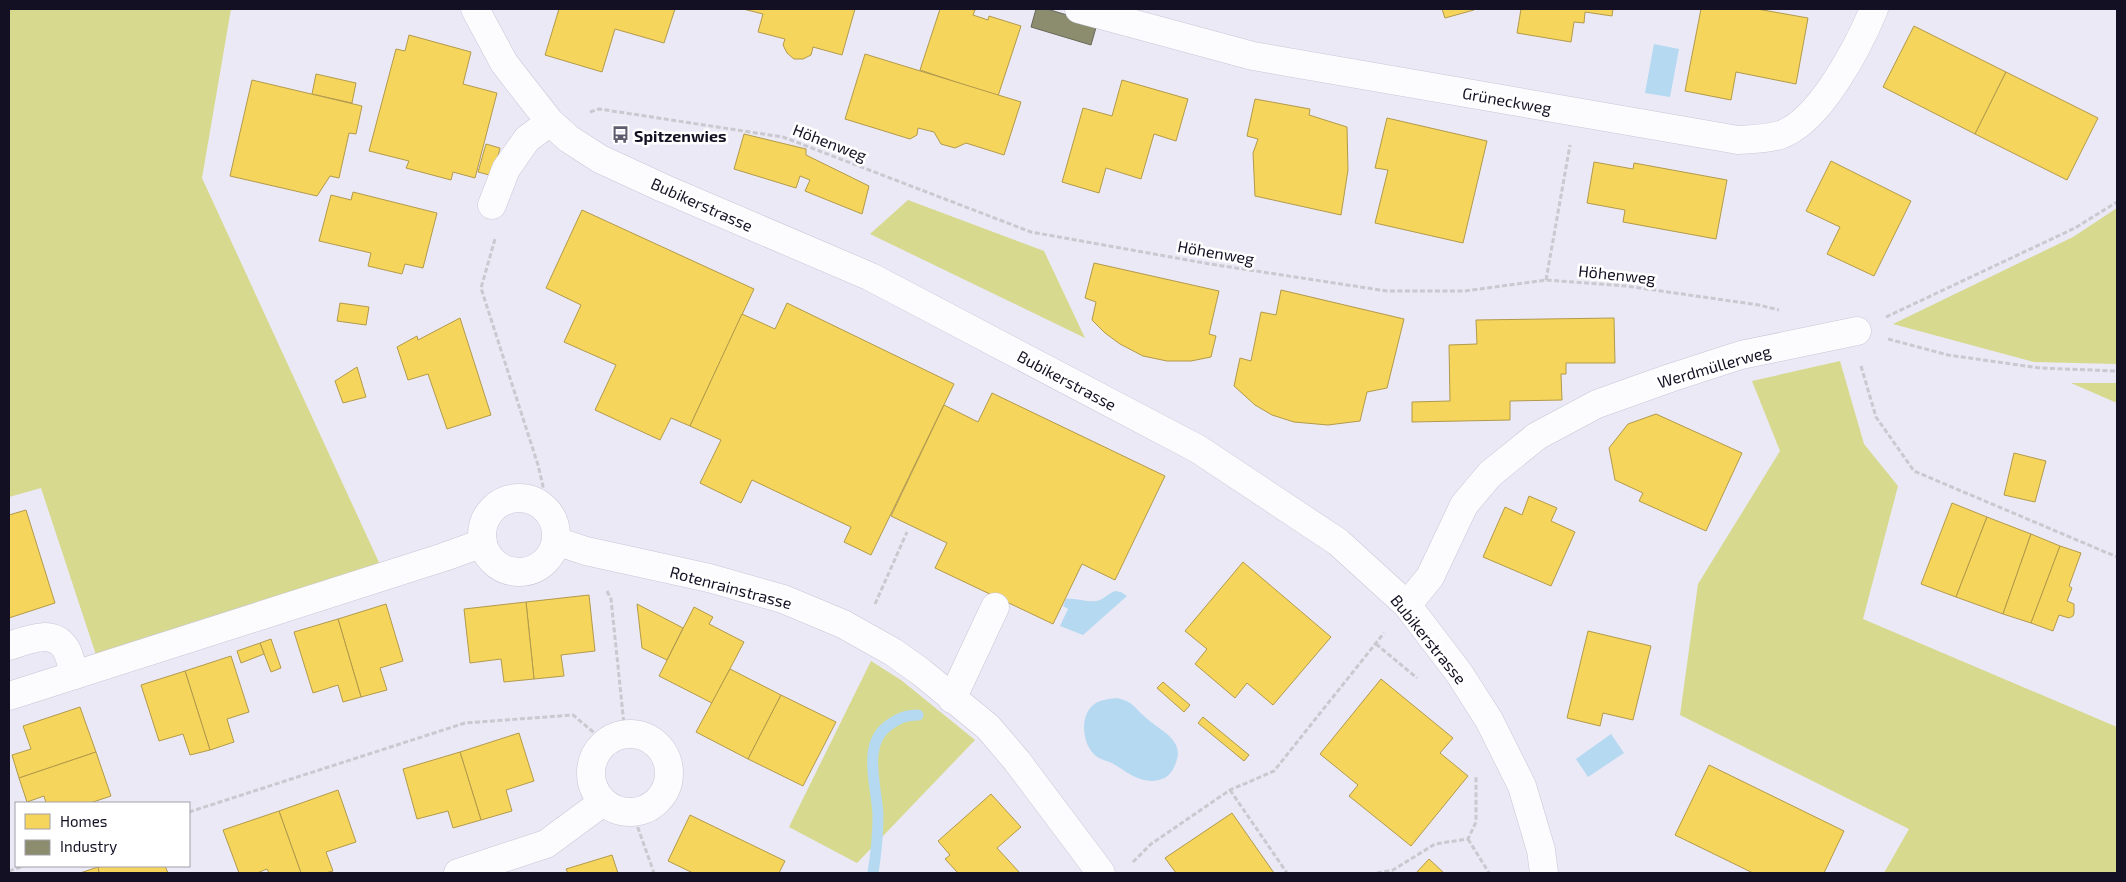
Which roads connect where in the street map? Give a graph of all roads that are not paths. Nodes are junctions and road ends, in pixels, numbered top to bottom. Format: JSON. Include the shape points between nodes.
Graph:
{"nodes":[{"id":1,"x":475,"y":9,"type":"edge"},
{"id":2,"x":1079,"y":9,"type":"edge"},
{"id":3,"x":1874,"y":9,"type":"edge"},
{"id":4,"x":550,"y":122,"type":"junction"},
{"id":5,"x":492,"y":205,"type":"road end"},
{"id":6,"x":1856,"y":331,"type":"road end"},
{"id":7,"x":556,"y":541,"type":"junction"},
{"id":8,"x":483,"y":543,"type":"junction"},
{"id":9,"x":1407,"y":605,"type":"junction"},
{"id":10,"x":995,"y":607,"type":"dead end"},
{"id":11,"x":9,"y":646,"type":"edge"},
{"id":12,"x":75,"y":675,"type":"junction"},
{"id":13,"x":9,"y":696,"type":"edge"},
{"id":14,"x":952,"y":699,"type":"junction"},
{"id":15,"x":604,"y":802,"type":"junction"},
{"id":16,"x":458,"y":873,"type":"edge"},
{"id":17,"x":1100,"y":873,"type":"edge"},
{"id":18,"x":1544,"y":873,"type":"edge"}],
"edges":[{"from":1,"to":4,"type":"street","name":"Bubikerstrasse","via":[[504,63]]},
{"from":2,"to":3,"type":"street","name":"Grüneckweg","via":[[1253,56],[1738,140],[1782,134],[1810,114],[1839,79]]},
{"from":4,"to":5,"type":"street","via":[[527,140],[506,169]]},
{"from":4,"to":9,"type":"street","name":"Bubikerstrasse","via":[[569,140],[600,158],[871,277],[1198,449],[1338,542]]},
{"from":6,"to":9,"type":"street","name":"Werdmüllerweg","via":[[1741,355],[1697,369],[1597,404],[1536,436],[1490,474],[1464,505],[1430,577]]},
{"from":7,"to":8,"type":"street","via":[[548,559],[533,570],[513,572],[496,565],[484,550]]},
{"from":7,"to":8,"type":"street","via":[[556,527],[550,514],[540,503],[522,498],[503,501],[488,513],[482,531]]},
{"from":7,"to":14,"type":"street","name":"Rotenrainstrasse","via":[[586,551],[751,589],[814,611],[892,652]]},
{"from":8,"to":12,"type":"street"},
{"from":9,"to":18,"type":"street","name":"Bubikerstrasse","via":[[1460,673],[1490,720],[1522,786],[1541,850]]},
{"from":10,"to":14,"type":"street"},
{"from":11,"to":12,"type":"street","via":[[41,636],[57,639],[66,650]]},
{"from":12,"to":13,"type":"street"},
{"from":14,"to":17,"type":"street","name":"Rotenrainstrasse","via":[[988,727],[1011,754]]},
{"from":15,"to":15,"type":"street","via":[[592,783],[592,761],[615,738],[646,736],[662,748],[670,767],[667,788],[655,804],[637,812],[619,811]]},
{"from":15,"to":16,"type":"street","via":[[546,844]]}]}
